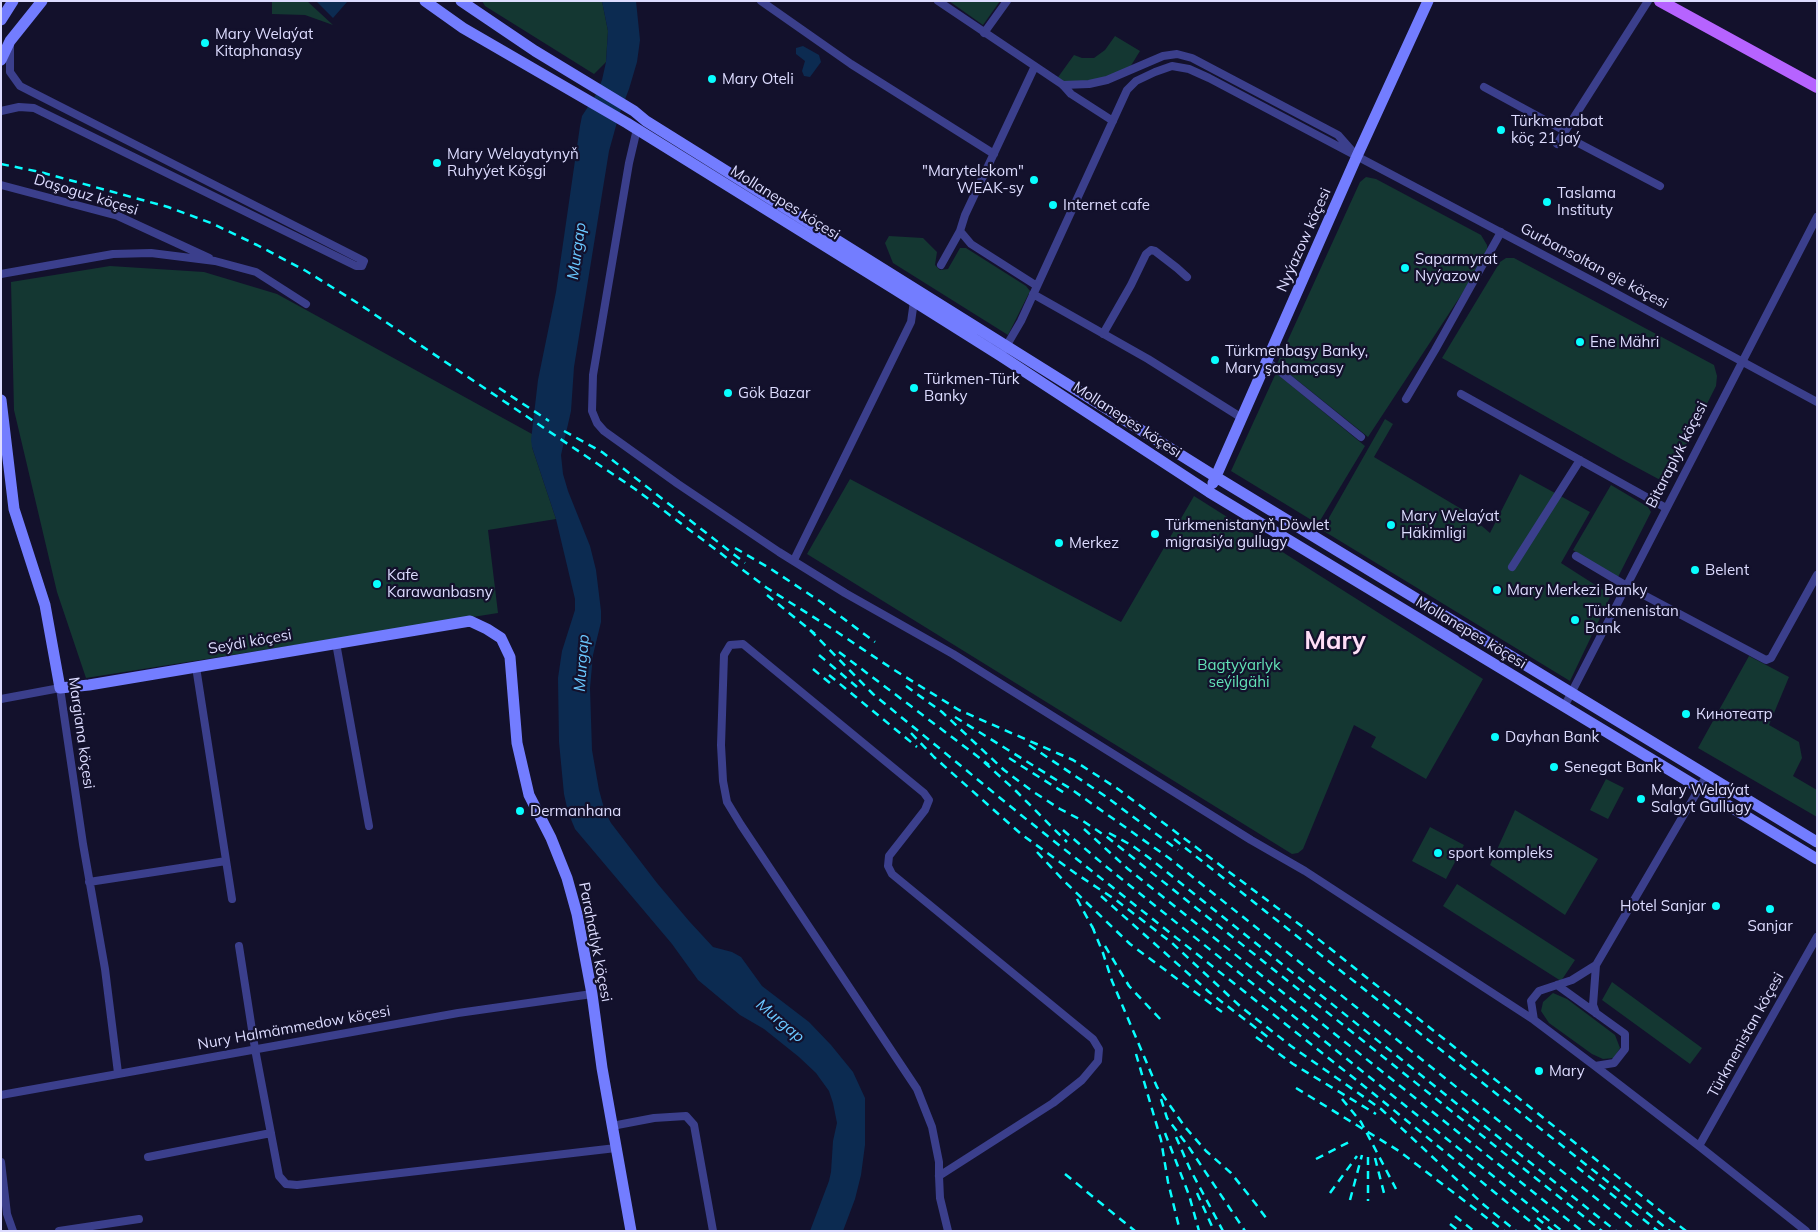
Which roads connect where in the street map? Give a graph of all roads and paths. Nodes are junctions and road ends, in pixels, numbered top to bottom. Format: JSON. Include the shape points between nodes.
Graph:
{"nodes":[{"id":1,"x":13,"y":1,"type":"edge"},
{"id":2,"x":42,"y":1,"type":"edge"},
{"id":3,"x":424,"y":1,"type":"edge"},
{"id":4,"x":461,"y":1,"type":"edge"},
{"id":5,"x":761,"y":1,"type":"edge"},
{"id":6,"x":938,"y":1,"type":"edge"},
{"id":7,"x":1007,"y":1,"type":"edge"},
{"id":8,"x":1428,"y":1,"type":"edge"},
{"id":9,"x":1648,"y":1,"type":"edge"},
{"id":10,"x":1660,"y":1,"type":"edge"},
{"id":11,"x":1,"y":20,"type":"edge"},
{"id":12,"x":984,"y":32,"type":"junction"},
{"id":13,"x":10,"y":41,"type":"junction"},
{"id":14,"x":535,"y":51,"type":"junction"},
{"id":15,"x":1,"y":60,"type":"edge"},
{"id":16,"x":527,"y":64,"type":"junction"},
{"id":17,"x":1036,"y":66,"type":"junction"},
{"id":18,"x":1063,"y":85,"type":"junction"},
{"id":19,"x":1817,"y":86,"type":"edge"},
{"id":20,"x":1484,"y":87,"type":"dead end"},
{"id":21,"x":1,"y":111,"type":"edge"},
{"id":22,"x":1113,"y":121,"type":"junction"},
{"id":23,"x":632,"y":126,"type":"junction"},
{"id":24,"x":1564,"y":133,"type":"junction"},
{"id":25,"x":1557,"y":144,"type":"dead end"},
{"id":26,"x":994,"y":154,"type":"junction"},
{"id":27,"x":1357,"y":156,"type":"junction"},
{"id":28,"x":174,"y":165,"type":"junction"},
{"id":29,"x":170,"y":175,"type":"junction"},
{"id":30,"x":1,"y":184,"type":"edge"},
{"id":31,"x":1660,"y":186,"type":"dead end"},
{"id":32,"x":1817,"y":217,"type":"edge"},
{"id":33,"x":960,"y":231,"type":"junction"},
{"id":34,"x":1500,"y":232,"type":"junction"},
{"id":35,"x":215,"y":261,"type":"junction"},
{"id":36,"x":941,"y":265,"type":"dead end"},
{"id":37,"x":1,"y":274,"type":"edge"},
{"id":38,"x":1187,"y":277,"type":"dead end"},
{"id":39,"x":1037,"y":286,"type":"junction"},
{"id":40,"x":1033,"y":294,"type":"junction"},
{"id":41,"x":914,"y":301,"type":"junction"},
{"id":42,"x":306,"y":304,"type":"dead end"},
{"id":43,"x":1103,"y":334,"type":"junction"},
{"id":44,"x":1004,"y":351,"type":"junction"},
{"id":45,"x":1742,"y":360,"type":"junction"},
{"id":46,"x":1267,"y":361,"type":"junction"},
{"id":47,"x":1461,"y":394,"type":"dead end"},
{"id":48,"x":1406,"y":399,"type":"dead end"},
{"id":49,"x":1,"y":400,"type":"edge"},
{"id":50,"x":1817,"y":402,"type":"edge"},
{"id":51,"x":1242,"y":418,"type":"junction"},
{"id":52,"x":1361,"y":437,"type":"dead end"},
{"id":53,"x":1580,"y":460,"type":"junction"},
{"id":54,"x":1216,"y":477,"type":"junction"},
{"id":55,"x":1210,"y":492,"type":"junction"},
{"id":56,"x":1666,"y":508,"type":"junction"},
{"id":57,"x":1576,"y":556,"type":"dead end"},
{"id":58,"x":794,"y":560,"type":"junction"},
{"id":59,"x":1512,"y":567,"type":"dead end"},
{"id":60,"x":1817,"y":575,"type":"edge"},
{"id":61,"x":1625,"y":585,"type":"junction"},
{"id":62,"x":501,"y":638,"type":"joint"},
{"id":63,"x":336,"y":643,"type":"junction"},
{"id":64,"x":196,"y":667,"type":"junction"},
{"id":65,"x":60,"y":688,"type":"junction"},
{"id":66,"x":1571,"y":692,"type":"junction"},
{"id":67,"x":1,"y":699,"type":"edge"},
{"id":68,"x":1564,"y":707,"type":"junction"},
{"id":69,"x":1707,"y":775,"type":"junction"},
{"id":70,"x":1699,"y":788,"type":"junction"},
{"id":71,"x":369,"y":826,"type":"dead end"},
{"id":72,"x":1817,"y":842,"type":"edge"},
{"id":73,"x":1817,"y":860,"type":"edge"},
{"id":74,"x":226,"y":861,"type":"junction"},
{"id":75,"x":89,"y":882,"type":"junction"},
{"id":76,"x":232,"y":898,"type":"dead end"},
{"id":77,"x":1817,"y":937,"type":"edge"},
{"id":78,"x":239,"y":946,"type":"dead end"},
{"id":79,"x":1596,"y":965,"type":"junction"},
{"id":80,"x":1557,"y":985,"type":"junction"},
{"id":81,"x":592,"y":994,"type":"junction"},
{"id":82,"x":1596,"y":1012,"type":"junction"},
{"id":83,"x":1534,"y":1020,"type":"junction"},
{"id":84,"x":255,"y":1049,"type":"junction"},
{"id":85,"x":1595,"y":1066,"type":"junction"},
{"id":86,"x":118,"y":1073,"type":"junction"},
{"id":87,"x":1,"y":1096,"type":"edge"},
{"id":88,"x":612,"y":1126,"type":"junction"},
{"id":89,"x":271,"y":1133,"type":"junction"},
{"id":90,"x":1700,"y":1146,"type":"junction"},
{"id":91,"x":616,"y":1148,"type":"junction"},
{"id":92,"x":148,"y":1157,"type":"dead end"},
{"id":93,"x":1,"y":1162,"type":"edge"},
{"id":94,"x":939,"y":1176,"type":"junction"},
{"id":95,"x":139,"y":1219,"type":"dead end"},
{"id":96,"x":13,"y":1231,"type":"edge"},
{"id":97,"x":59,"y":1231,"type":"edge"},
{"id":98,"x":631,"y":1231,"type":"edge"},
{"id":99,"x":713,"y":1231,"type":"edge"},
{"id":100,"x":948,"y":1231,"type":"edge"},
{"id":101,"x":1806,"y":1231,"type":"edge"}],
"edges":[{"from":1,"to":11,"type":"street"},
{"from":2,"to":13,"type":"street"},
{"from":3,"to":16,"type":"street","name":"Mollanepes köçesi","via":[[463,28]]},
{"from":4,"to":14,"type":"street","name":"Mollanepes köçesi"},
{"from":5,"to":26,"type":"street","via":[[851,64]]},
{"from":6,"to":12,"type":"street"},
{"from":7,"to":12,"type":"street"},
{"from":8,"to":27,"type":"street","name":"Nyýazow köçesi"},
{"from":9,"to":24,"type":"street"},
{"from":10,"to":19,"type":"main road"},
{"from":12,"to":17,"type":"street"},
{"from":13,"to":15,"type":"street"},
{"from":13,"to":28,"type":"street","via":[[10,72],[20,86]]},
{"from":14,"to":16,"type":"street"},
{"from":14,"to":44,"type":"street","name":"Mollanepes köçesi","via":[[634,111]]},
{"from":16,"to":23,"type":"street","name":"Mollanepes köçesi"},
{"from":17,"to":18,"type":"street"},
{"from":17,"to":26,"type":"street"},
{"from":18,"to":22,"type":"street","via":[[1071,94]]},
{"from":18,"to":27,"type":"street","name":"Gurbansoltan eje köçesi","via":[[1106,80],[1163,56],[1177,54],[1192,58],[1338,135]]},
{"from":20,"to":24,"type":"street"},
{"from":21,"to":29,"type":"street","via":[[34,108]]},
{"from":22,"to":27,"type":"street","name":"Gurbansoltan eje köçesi","via":[[1127,90],[1136,81],[1172,66],[1209,78]]},
{"from":22,"to":39,"type":"street","name":"Gurbansoltan eje köçesi"},
{"from":23,"to":41,"type":"street","name":"Mollanepes köçesi"},
{"from":23,"to":58,"type":"street","via":[[629,163],[593,375],[592,411],[604,431]]},
{"from":24,"to":25,"type":"street"},
{"from":24,"to":31,"type":"street"},
{"from":26,"to":33,"type":"street"},
{"from":27,"to":34,"type":"street","name":"Gurbansoltan eje köçesi"},
{"from":27,"to":46,"type":"street","name":"Nyýazow köçesi"},
{"from":28,"to":29,"type":"street"},
{"from":28,"to":29,"type":"street","via":[[364,261],[362,266],[356,266]]},
{"from":30,"to":35,"type":"street","name":"Daşoguz köçesi","via":[[118,216]]},
{"from":32,"to":45,"type":"street","name":"Bitaraplyk köçesi"},
{"from":33,"to":36,"type":"street"},
{"from":33,"to":39,"type":"street","via":[[971,244]]},
{"from":34,"to":45,"type":"street","name":"Gurbansoltan eje köçesi"},
{"from":34,"to":48,"type":"street"},
{"from":35,"to":37,"type":"street","via":[[151,253],[113,254]]},
{"from":35,"to":42,"type":"street","via":[[256,272]]},
{"from":38,"to":43,"type":"street","via":[[1151,250]]},
{"from":39,"to":40,"type":"street","name":"Gurbansoltan eje köçesi"},
{"from":40,"to":43,"type":"street"},
{"from":40,"to":44,"type":"street","name":"Gurbansoltan eje köçesi"},
{"from":41,"to":44,"type":"street","name":"Mollanepes köçesi"},
{"from":41,"to":58,"type":"street","via":[[911,322]]},
{"from":43,"to":51,"type":"street"},
{"from":44,"to":54,"type":"street","name":"Mollanepes köçesi"},
{"from":44,"to":55,"type":"street","name":"Mollanepes köçesi"},
{"from":45,"to":50,"type":"street","name":"Gurbansoltan eje köçesi"},
{"from":45,"to":56,"type":"street","name":"Bitaraplyk köçesi"},
{"from":46,"to":51,"type":"street","name":"Nyýazow köçesi"},
{"from":46,"to":52,"type":"street"},
{"from":47,"to":53,"type":"street"},
{"from":49,"to":65,"type":"street","name":"Margiana köçesi","via":[[14,509],[45,605]]},
{"from":51,"to":54,"type":"street","name":"Nyýazow köçesi"},
{"from":53,"to":56,"type":"street"},
{"from":53,"to":59,"type":"street"},
{"from":54,"to":55,"type":"street","name":"Nyýazow köçesi"},
{"from":54,"to":66,"type":"street","name":"Mollanepes köçesi"},
{"from":55,"to":68,"type":"street","name":"Mollanepes köçesi"},
{"from":56,"to":61,"type":"street","name":"Bitaraplyk köçesi"},
{"from":57,"to":61,"type":"street"},
{"from":58,"to":83,"type":"street","via":[[1305,871]]},
{"from":60,"to":61,"type":"street","via":[[1771,658],[1766,660]]},
{"from":61,"to":66,"type":"street","name":"Bitaraplyk köçesi"},
{"from":62,"to":63,"type":"street","name":"Seýdi köçesi","via":[[470,622]]},
{"from":62,"to":81,"type":"street","name":"Parahatlyk köçesi","via":[[510,657],[517,743],[529,795],[567,878]]},
{"from":63,"to":64,"type":"street","name":"Seýdi köçesi"},
{"from":63,"to":71,"type":"street"},
{"from":64,"to":65,"type":"street","name":"Seýdi köçesi"},
{"from":64,"to":74,"type":"street"},
{"from":65,"to":67,"type":"street","name":"Seýdi köçesi"},
{"from":65,"to":75,"type":"street","name":"Margiana köçesi"},
{"from":66,"to":68,"type":"street","name":"Bitaraplyk köçesi"},
{"from":66,"to":69,"type":"street","name":"Mollanepes köçesi"},
{"from":68,"to":70,"type":"street","name":"Mollanepes köçesi"},
{"from":69,"to":70,"type":"street"},
{"from":69,"to":72,"type":"street","name":"Mollanepes köçesi"},
{"from":70,"to":73,"type":"street","name":"Mollanepes köçesi"},
{"from":70,"to":79,"type":"street"},
{"from":74,"to":75,"type":"street"},
{"from":74,"to":76,"type":"street"},
{"from":75,"to":86,"type":"street","name":"Margiana köçesi","via":[[105,969]]},
{"from":77,"to":90,"type":"street","name":"Türkmenistan köçesi"},
{"from":78,"to":84,"type":"street"},
{"from":79,"to":80,"type":"street"},
{"from":79,"to":82,"type":"street","via":[[1593,1005]]},
{"from":80,"to":82,"type":"street"},
{"from":80,"to":83,"type":"street","via":[[1539,991],[1531,1001]]},
{"from":81,"to":84,"type":"street","name":"Nury Halmämmedow köçesi","via":[[458,1013]]},
{"from":81,"to":88,"type":"street","name":"Parahatlyk köçesi"},
{"from":82,"to":85,"type":"street","via":[[1624,1034],[1625,1049],[1614,1063]]},
{"from":83,"to":85,"type":"street"},
{"from":84,"to":86,"type":"street","name":"Nury Halmämmedow köçesi"},
{"from":84,"to":89,"type":"street"},
{"from":85,"to":90,"type":"street"},
{"from":86,"to":87,"type":"street","name":"Nury Halmämmedow köçesi"},
{"from":88,"to":91,"type":"street","name":"Parahatlyk köçesi"},
{"from":88,"to":99,"type":"street","via":[[686,1116],[694,1125]]},
{"from":89,"to":91,"type":"street","via":[[279,1176],[286,1184],[297,1185]]},
{"from":89,"to":92,"type":"street"},
{"from":90,"to":101,"type":"street"},
{"from":91,"to":98,"type":"street","name":"Parahatlyk köçesi"},
{"from":93,"to":96,"type":"street","via":[[7,1214]]},
{"from":94,"to":94,"type":"street","via":[[932,1127],[917,1090],[727,802],[721,745],[724,655],[730,645],[743,644],[924,793],[929,800],[925,810],[890,856],[888,866],[892,874],[1093,1039],[1099,1049],[1098,1060],[1082,1080],[1053,1104]]},
{"from":94,"to":100,"type":"street","via":[[940,1198]]},
{"from":95,"to":97,"type":"street"}]}
